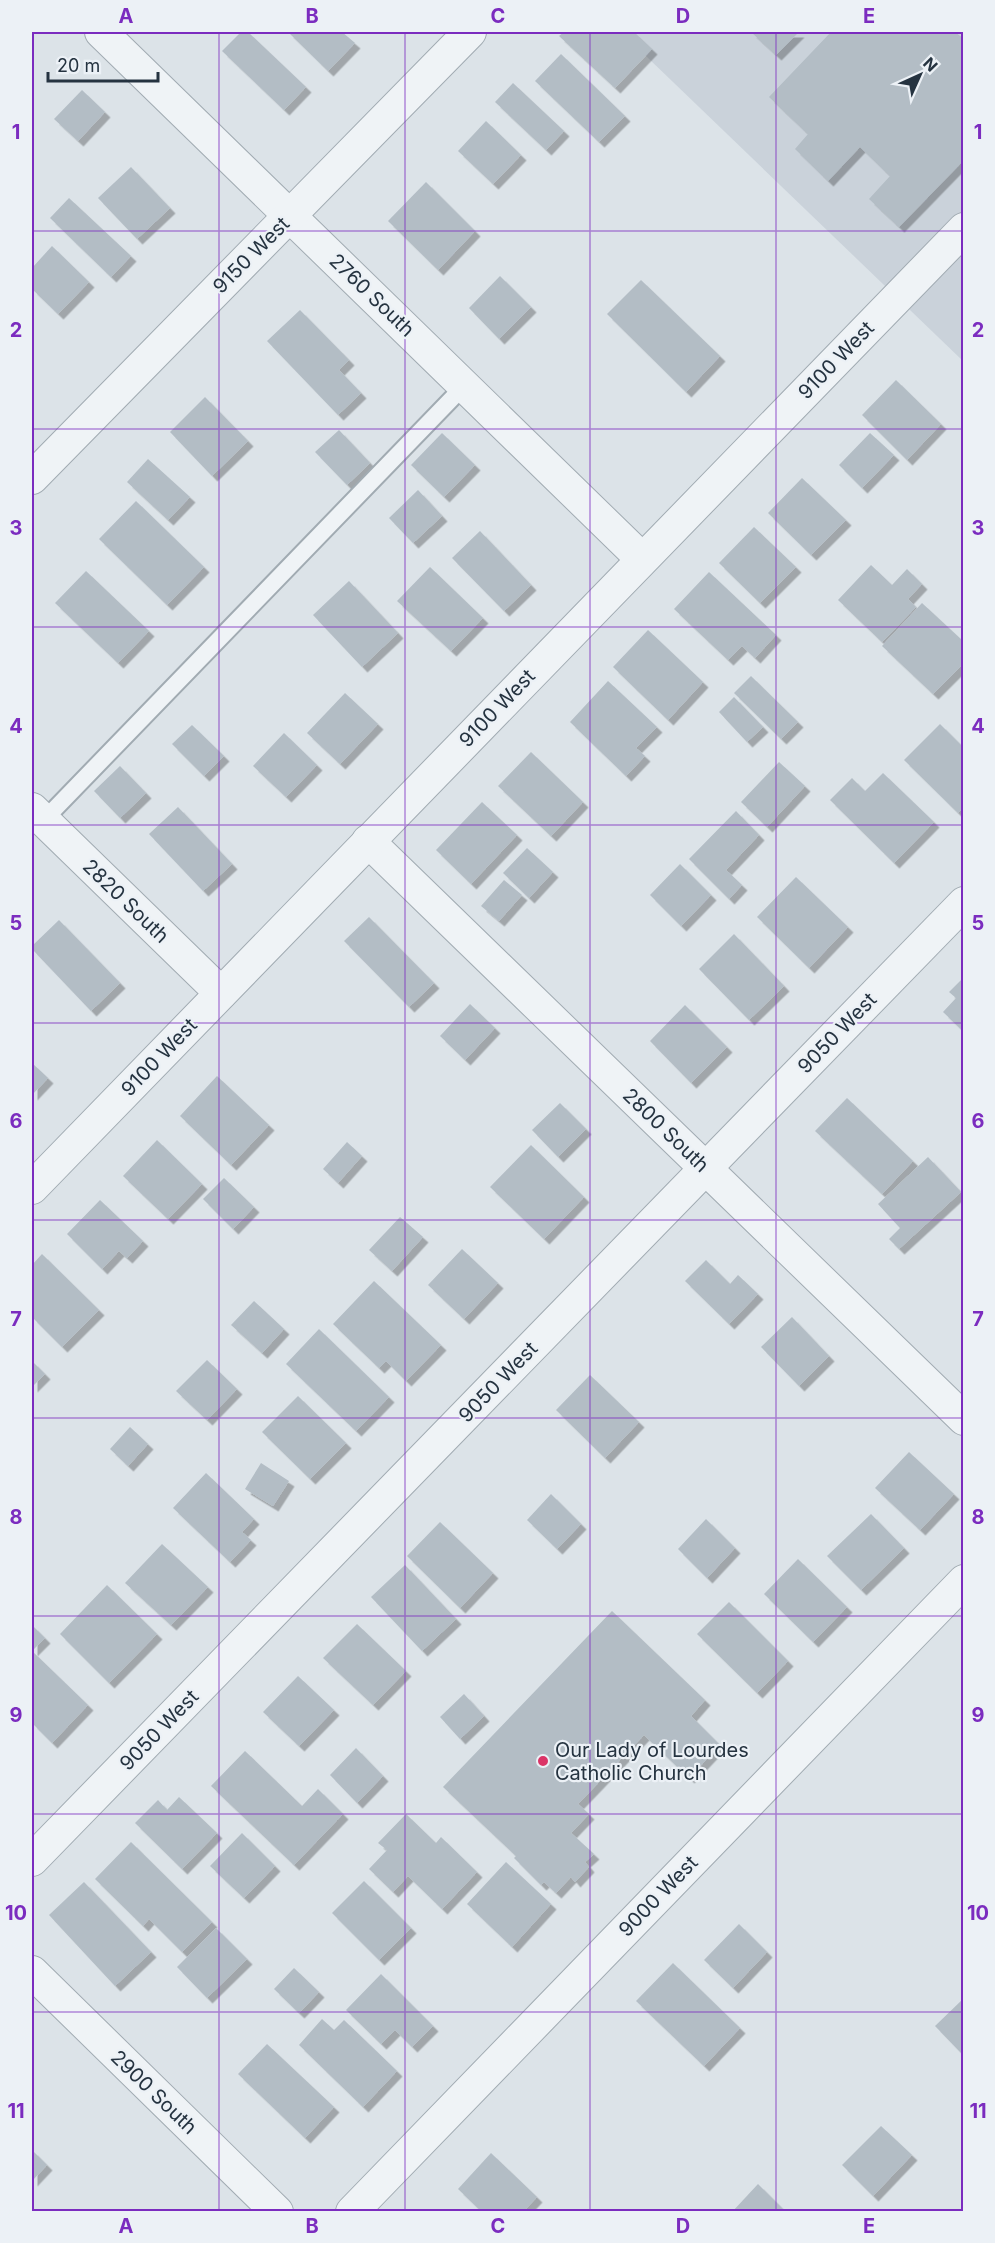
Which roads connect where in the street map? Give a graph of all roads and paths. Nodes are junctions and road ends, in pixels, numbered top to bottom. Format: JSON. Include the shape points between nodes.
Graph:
{"nodes":[{"id":1,"x":101,"y":32,"type":"edge"},
{"id":2,"x":470,"y":32,"type":"edge"},
{"id":3,"x":290,"y":216,"type":"junction"},
{"id":4,"x":963,"y":229,"type":"edge"},
{"id":5,"x":464,"y":386,"type":"junction"},
{"id":6,"x":32,"y":478,"type":"edge"},
{"id":7,"x":642,"y":559,"type":"junction"},
{"id":8,"x":37,"y":815,"type":"edge"},
{"id":9,"x":368,"y":841,"type":"junction"},
{"id":10,"x":963,"y":903,"type":"edge"},
{"id":11,"x":221,"y":993,"type":"junction"},
{"id":12,"x":705,"y":1168,"type":"junction"},
{"id":13,"x":32,"y":1188,"type":"edge"},
{"id":14,"x":963,"y":1419,"type":"edge"},
{"id":15,"x":963,"y":1581,"type":"edge"},
{"id":16,"x":32,"y":1860,"type":"edge"},
{"id":17,"x":32,"y":1972,"type":"edge"},
{"id":18,"x":278,"y":2211,"type":"edge"},
{"id":19,"x":352,"y":2211,"type":"edge"}],
"edges":[{"from":1,"to":3,"type":"street","name":"2760 South"},
{"from":2,"to":3,"type":"street","name":"9150 West"},
{"from":3,"to":5,"type":"street","name":"2760 South"},
{"from":3,"to":6,"type":"street","name":"9150 West"},
{"from":4,"to":7,"type":"street","name":"9100 West"},
{"from":5,"to":7,"type":"street","name":"2760 South"},
{"from":5,"to":8,"type":"lane"},
{"from":7,"to":9,"type":"street","name":"9100 West"},
{"from":8,"to":11,"type":"street","name":"2820 South"},
{"from":9,"to":11,"type":"street","name":"9100 West"},
{"from":9,"to":12,"type":"street","name":"2800 South"},
{"from":10,"to":12,"type":"street","name":"9050 West"},
{"from":11,"to":13,"type":"street","name":"9100 West"},
{"from":12,"to":14,"type":"street","name":"2800 South"},
{"from":12,"to":16,"type":"street","name":"9050 West"},
{"from":15,"to":19,"type":"street","name":"9000 West"},
{"from":17,"to":18,"type":"street","name":"2900 South"}]}
